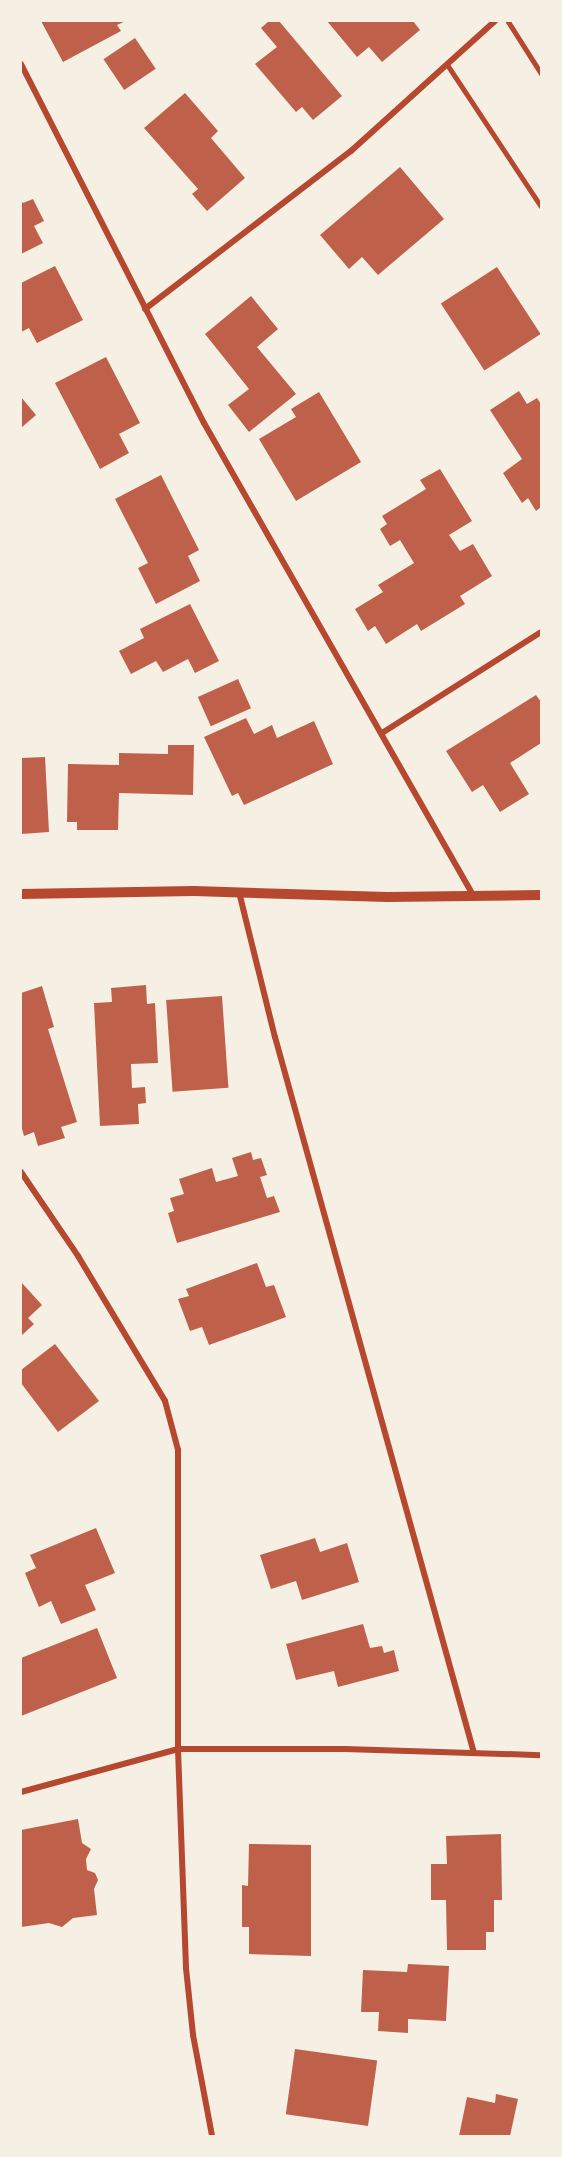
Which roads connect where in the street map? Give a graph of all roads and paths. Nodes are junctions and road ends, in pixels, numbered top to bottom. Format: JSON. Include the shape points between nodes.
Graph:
{"nodes":[{"id":1,"x":495,"y":21,"type":"edge"},
{"id":2,"x":508,"y":21,"type":"edge"},
{"id":3,"x":21,"y":64,"type":"edge"},
{"id":4,"x":447,"y":64,"type":"junction"},
{"id":5,"x":541,"y":73,"type":"edge"},
{"id":6,"x":541,"y":206,"type":"edge"},
{"id":7,"x":145,"y":309,"type":"junction"},
{"id":8,"x":541,"y":632,"type":"edge"},
{"id":9,"x":382,"y":733,"type":"junction"},
{"id":10,"x":239,"y":892,"type":"junction"},
{"id":11,"x":21,"y":894,"type":"edge"},
{"id":12,"x":473,"y":895,"type":"junction"},
{"id":13,"x":541,"y":895,"type":"edge"},
{"id":14,"x":21,"y":1172,"type":"edge"},
{"id":15,"x":178,"y":1749,"type":"junction"},
{"id":16,"x":474,"y":1753,"type":"junction"},
{"id":17,"x":541,"y":1755,"type":"edge"},
{"id":18,"x":21,"y":1792,"type":"edge"},
{"id":19,"x":212,"y":2136,"type":"edge"}],
"edges":[{"from":1,"to":4,"type":"street"},
{"from":2,"to":5,"type":"lane"},
{"from":3,"to":7,"type":"street"},
{"from":4,"to":6,"type":"lane"},
{"from":4,"to":7,"type":"street","via":[[351,151]]},
{"from":7,"to":9,"type":"street","via":[[204,423]]},
{"from":8,"to":9,"type":"street"},
{"from":9,"to":12,"type":"street"},
{"from":10,"to":11,"type":"street"},
{"from":10,"to":12,"type":"street","via":[[387,897]]},
{"from":10,"to":16,"type":"street","via":[[275,1037]]},
{"from":12,"to":13,"type":"street"},
{"from":14,"to":15,"type":"street","via":[[78,1256],[165,1401],[178,1450]]},
{"from":15,"to":16,"type":"street"},
{"from":15,"to":18,"type":"street"},
{"from":15,"to":19,"type":"street","via":[[186,1968],[193,2035]]},
{"from":16,"to":17,"type":"street"}]}
